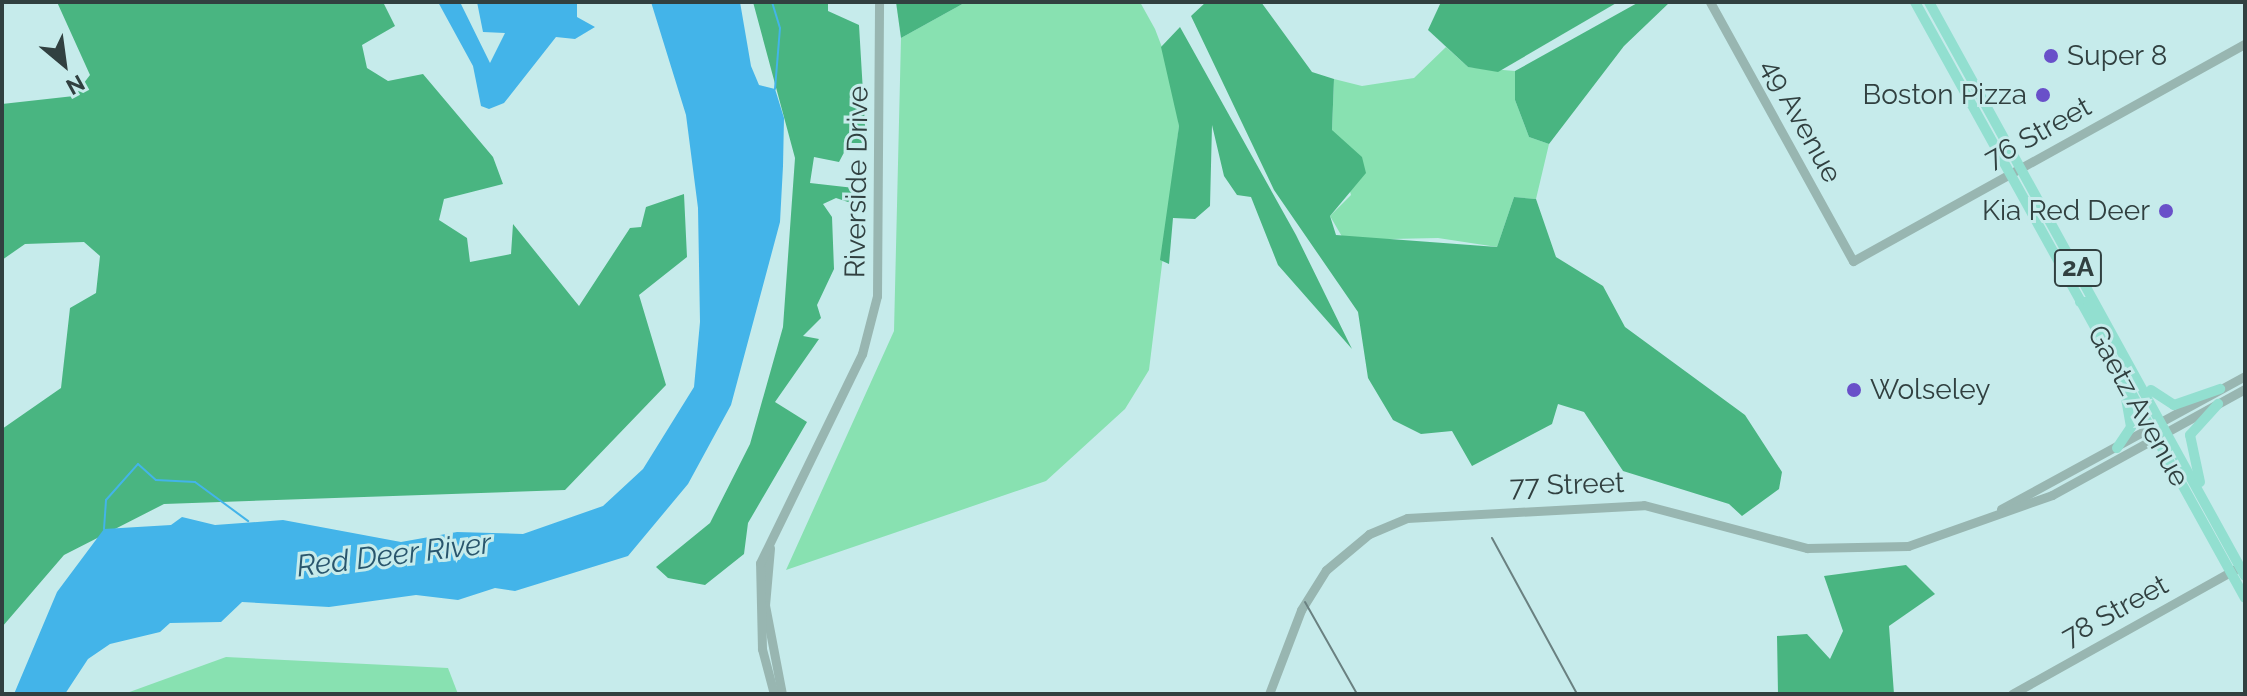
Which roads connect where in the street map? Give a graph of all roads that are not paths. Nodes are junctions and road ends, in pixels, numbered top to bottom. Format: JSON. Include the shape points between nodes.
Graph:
{"nodes":[{"id":1,"x":879,"y":2,"type":"edge"},
{"id":2,"x":1710,"y":2,"type":"edge"},
{"id":3,"x":1915,"y":2,"type":"edge"},
{"id":4,"x":1929,"y":2,"type":"edge"},
{"id":5,"x":2245,"y":44,"type":"edge"},
{"id":6,"x":2021,"y":168,"type":"junction"},
{"id":7,"x":2009,"y":174,"type":"junction"},
{"id":8,"x":1853,"y":261,"type":"joint"},
{"id":9,"x":2080,"y":302,"type":"junction"},
{"id":10,"x":2116,"y":337,"type":"junction"},
{"id":11,"x":2134,"y":370,"type":"junction"},
{"id":12,"x":2120,"y":373,"type":"junction"},
{"id":13,"x":2245,"y":376,"type":"edge"},
{"id":14,"x":2220,"y":389,"type":"junction"},
{"id":15,"x":2245,"y":389,"type":"edge"},
{"id":16,"x":2218,"y":404,"type":"junction"},
{"id":17,"x":2159,"y":431,"type":"junction"},
{"id":18,"x":2117,"y":448,"type":"junction"},
{"id":19,"x":2206,"y":503,"type":"junction"},
{"id":20,"x":772,"y":532,"type":"junction"},
{"id":21,"x":1955,"y":532,"type":"junction"},
{"id":22,"x":2239,"y":571,"type":"edge"},
{"id":23,"x":2245,"y":598,"type":"edge"},
{"id":24,"x":774,"y":694,"type":"edge"},
{"id":25,"x":782,"y":694,"type":"edge"},
{"id":26,"x":1269,"y":694,"type":"edge"},
{"id":27,"x":2012,"y":694,"type":"edge"}],
"edges":[{"from":1,"to":20,"type":"main road","name":"Riverside Drive","via":[[877,296],[862,354]]},
{"from":2,"to":8,"type":"main road","name":"49 Avenue"},
{"from":3,"to":7,"type":"main road","name":"Gaetz Avenue","number":"2A"},
{"from":4,"to":6,"type":"main road","name":"Gaetz Avenue","number":"2A"},
{"from":5,"to":6,"type":"main road","name":"76 Street"},
{"from":6,"to":7,"type":"main road","name":"76 Street"},
{"from":6,"to":10,"type":"main road","name":"Gaetz Avenue","number":"2A"},
{"from":7,"to":8,"type":"main road","name":"76 Street"},
{"from":7,"to":9,"type":"main road","name":"Gaetz Avenue","number":"2A"},
{"from":9,"to":10,"type":"main road","via":[[2087,301]]},
{"from":9,"to":12,"type":"main road","name":"Gaetz Avenue","number":"2A"},
{"from":10,"to":11,"type":"main road","name":"Gaetz Avenue","number":"2A"},
{"from":11,"to":14,"type":"main road","via":[[2166,404]]},
{"from":11,"to":17,"type":"main road","name":"Gaetz Avenue","number":"2A"},
{"from":12,"to":17,"type":"main road","name":"Gaetz Avenue","number":"2A"},
{"from":12,"to":18,"type":"main road","via":[[2132,424]]},
{"from":13,"to":14,"type":"main road","name":"77 Street"},
{"from":14,"to":17,"type":"main road","name":"77 Street"},
{"from":15,"to":16,"type":"main road","name":"77 Street"},
{"from":16,"to":17,"type":"main road","name":"77 Street"},
{"from":16,"to":19,"type":"main road","via":[[2190,435]]},
{"from":17,"to":18,"type":"main road","name":"77 Street"},
{"from":17,"to":19,"type":"main road","name":"Gaetz Avenue","number":"2A"},
{"from":17,"to":21,"type":"main road","name":"77 Street","via":[[2052,495]]},
{"from":17,"to":22,"type":"main road","name":"Gaetz Avenue","number":"2A"},
{"from":18,"to":21,"type":"main road","name":"77 Street"},
{"from":19,"to":22,"type":"main road","name":"Gaetz Avenue","number":"2A"},
{"from":20,"to":24,"type":"main road","name":"Riverside Drive","via":[[758,601]]},
{"from":20,"to":25,"type":"main road","name":"Riverside Drive","via":[[765,605]]},
{"from":21,"to":26,"type":"main road","name":"77 Street","via":[[1872,551],[1807,548],[1644,505],[1424,513],[1369,534],[1326,570],[1301,610]]},
{"from":22,"to":23,"type":"main road","name":"Gaetz Avenue","number":"2A"},
{"from":22,"to":27,"type":"main road","name":"78 Street"}]}
